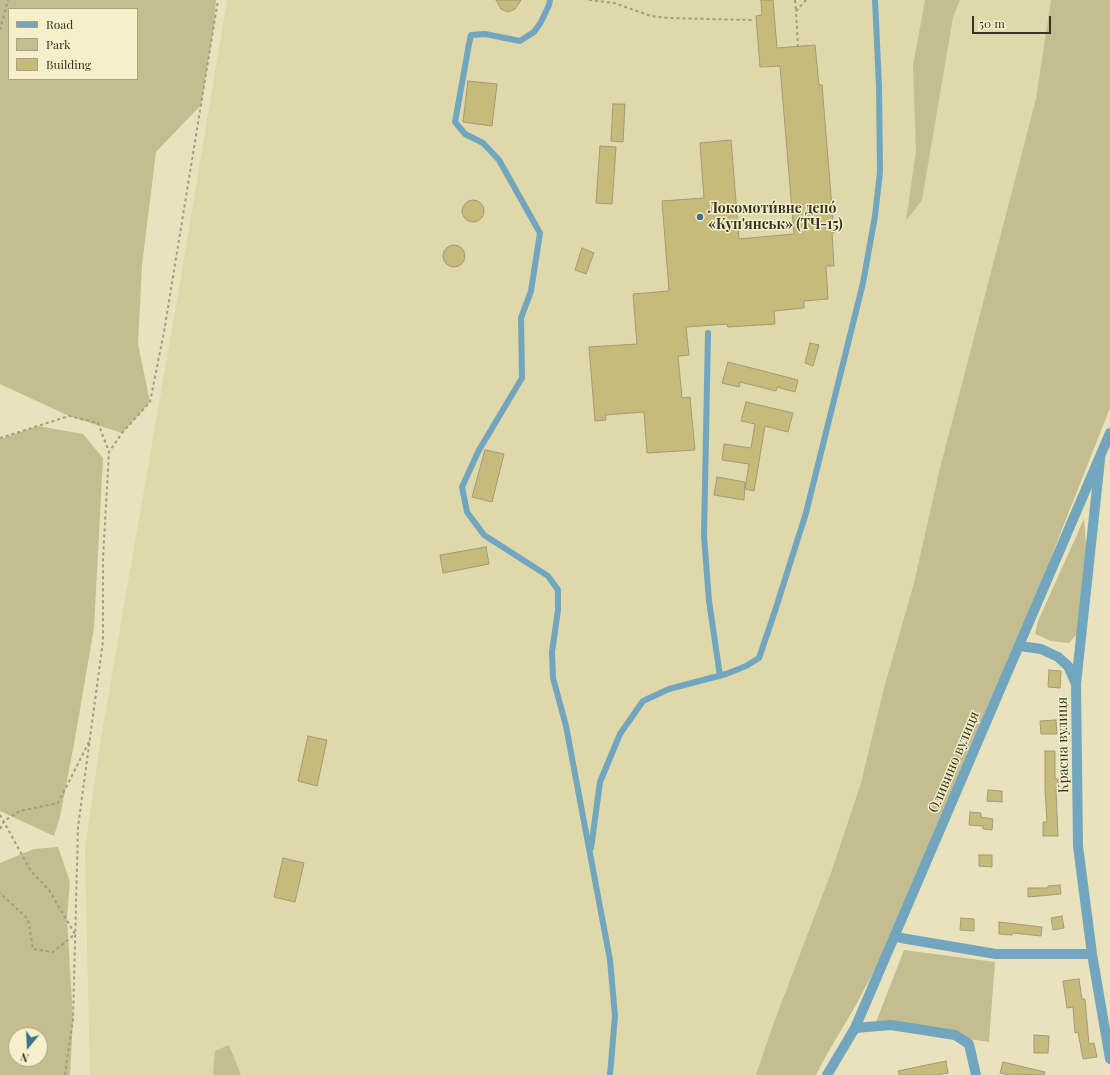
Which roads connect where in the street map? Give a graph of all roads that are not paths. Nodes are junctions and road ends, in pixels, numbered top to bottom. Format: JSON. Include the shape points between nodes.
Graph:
{"nodes":[{"id":1,"x":550,"y":0,"type":"edge"},
{"id":2,"x":875,"y":0,"type":"edge"},
{"id":3,"x":708,"y":333,"type":"dead end"},
{"id":4,"x":1110,"y":433,"type":"edge"},
{"id":5,"x":1100,"y":456,"type":"junction"},
{"id":6,"x":1020,"y":646,"type":"junction"},
{"id":7,"x":720,"y":676,"type":"junction"},
{"id":8,"x":1076,"y":684,"type":"junction"},
{"id":9,"x":590,"y":855,"type":"junction"},
{"id":10,"x":896,"y":936,"type":"junction"},
{"id":11,"x":1092,"y":954,"type":"junction"},
{"id":12,"x":855,"y":1028,"type":"junction"},
{"id":13,"x":1110,"y":1059,"type":"edge"},
{"id":14,"x":610,"y":1075,"type":"edge"},
{"id":15,"x":827,"y":1075,"type":"edge"},
{"id":16,"x":976,"y":1075,"type":"edge"}],
"edges":[{"from":1,"to":9,"type":"lane","via":[[534,32],[520,40],[485,34],[471,35],[455,122],[465,134],[483,143],[499,160],[540,233],[531,291],[521,318],[522,378],[479,450],[462,487],[467,512],[484,535],[548,576],[558,590],[552,652],[553,678],[566,726]]},
{"from":2,"to":7,"type":"lane","via":[[880,172],[863,283],[806,513],[759,658]]},
{"from":3,"to":7,"type":"lane","via":[[704,536],[709,601]]},
{"from":4,"to":5,"type":"street","name":"Красна вулиця"},
{"from":5,"to":6,"type":"street","name":"Оливино вулиця"},
{"from":5,"to":8,"type":"street","name":"Красна вулиця"},
{"from":6,"to":8,"type":"street","via":[[1041,649],[1058,657],[1068,666]]},
{"from":6,"to":10,"type":"street","name":"Оливино вулиця"},
{"from":7,"to":9,"type":"lane","via":[[669,689],[643,701],[620,734],[600,782]]},
{"from":8,"to":11,"type":"street","name":"Красна вулиця","via":[[1078,846]]},
{"from":9,"to":14,"type":"lane","via":[[610,960],[615,1016]]},
{"from":10,"to":11,"type":"street","via":[[996,954]]},
{"from":10,"to":12,"type":"street","name":"Оливино вулиця"},
{"from":11,"to":13,"type":"street","name":"Красна вулиця"},
{"from":12,"to":15,"type":"street","name":"Оливино вулиця"},
{"from":12,"to":16,"type":"street","via":[[891,1025],[955,1035],[969,1044]]}]}
